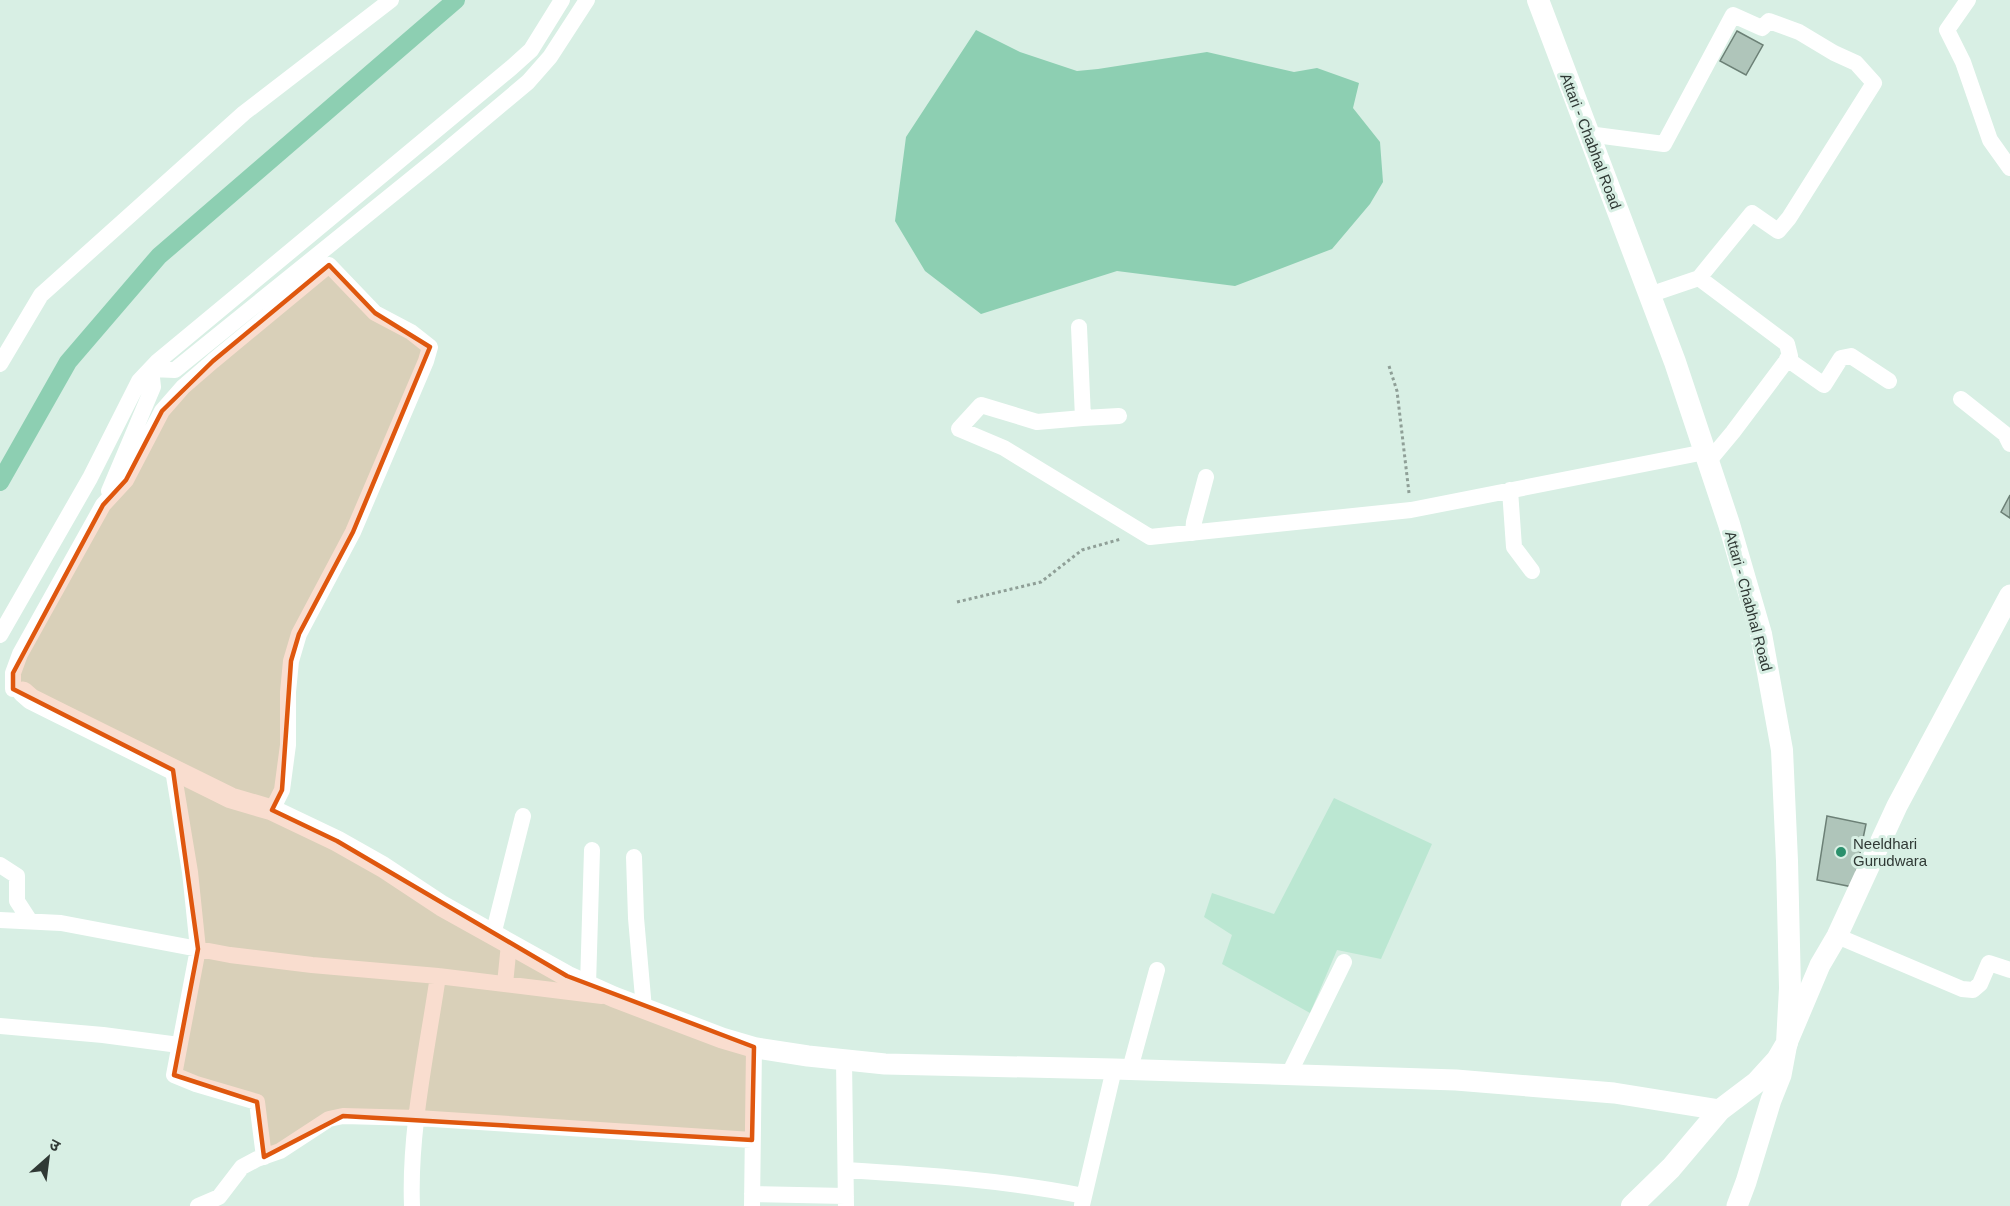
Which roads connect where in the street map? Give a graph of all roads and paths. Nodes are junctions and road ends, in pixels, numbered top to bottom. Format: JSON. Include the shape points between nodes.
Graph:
{"nodes":[{"id":1,"x":391,"y":0,"type":"edge"},
{"id":2,"x":561,"y":0,"type":"edge"},
{"id":3,"x":587,"y":0,"type":"edge"},
{"id":4,"x":1538,"y":0,"type":"edge"},
{"id":5,"x":1968,"y":0,"type":"edge"},
{"id":6,"x":1588,"y":134,"type":"junction"},
{"id":7,"x":2010,"y":168,"type":"edge"},
{"id":8,"x":1699,"y":278,"type":"junction"},
{"id":9,"x":1649,"y":295,"type":"junction"},
{"id":10,"x":1079,"y":327,"type":"dead end"},
{"id":11,"x":1787,"y":359,"type":"junction"},
{"id":12,"x":0,"y":363,"type":"edge"},
{"id":13,"x":1389,"y":366,"type":"dead end"},
{"id":14,"x":151,"y":369,"type":"junction"},
{"id":15,"x":1889,"y":381,"type":"dead end"},
{"id":16,"x":1961,"y":399,"type":"dead end"},
{"id":17,"x":1119,"y":416,"type":"dead end"},
{"id":18,"x":1083,"y":418,"type":"junction"},
{"id":19,"x":2010,"y":444,"type":"edge"},
{"id":20,"x":1706,"y":457,"type":"junction"},
{"id":21,"x":1206,"y":477,"type":"dead end"},
{"id":22,"x":1510,"y":490,"type":"junction"},
{"id":23,"x":103,"y":505,"type":"junction"},
{"id":24,"x":1411,"y":510,"type":"junction"},
{"id":25,"x":1193,"y":532,"type":"junction"},
{"id":26,"x":1150,"y":537,"type":"junction"},
{"id":27,"x":1532,"y":571,"type":"dead end"},
{"id":28,"x":2010,"y":595,"type":"edge"},
{"id":29,"x":957,"y":602,"type":"dead end"},
{"id":30,"x":0,"y":635,"type":"edge"},
{"id":31,"x":12,"y":691,"type":"edge"},
{"id":32,"x":173,"y":770,"type":"junction"},
{"id":33,"x":272,"y":810,"type":"junction"},
{"id":34,"x":523,"y":816,"type":"dead end"},
{"id":35,"x":592,"y":850,"type":"dead end"},
{"id":36,"x":634,"y":857,"type":"dead end"},
{"id":37,"x":0,"y":866,"type":"edge"},
{"id":38,"x":0,"y":920,"type":"edge"},
{"id":39,"x":30,"y":921,"type":"junction"},
{"id":40,"x":1837,"y":936,"type":"junction"},
{"id":41,"x":501,"y":940,"type":"junction"},
{"id":42,"x":198,"y":949,"type":"junction"},
{"id":43,"x":1344,"y":962,"type":"dead end"},
{"id":44,"x":1157,"y":970,"type":"dead end"},
{"id":45,"x":2010,"y":970,"type":"edge"},
{"id":46,"x":438,"y":976,"type":"junction"},
{"id":47,"x":506,"y":984,"type":"junction"},
{"id":48,"x":588,"y":985,"type":"junction"},
{"id":49,"x":614,"y":997,"type":"junction"},
{"id":50,"x":644,"y":1008,"type":"junction"},
{"id":51,"x":0,"y":1026,"type":"edge"},
{"id":52,"x":1787,"y":1043,"type":"junction"},
{"id":53,"x":179,"y":1045,"type":"junction"},
{"id":54,"x":753,"y":1047,"type":"junction"},
{"id":55,"x":844,"y":1060,"type":"junction"},
{"id":56,"x":1122,"y":1069,"type":"junction"},
{"id":57,"x":1288,"y":1074,"type":"junction"},
{"id":58,"x":1720,"y":1110,"type":"junction"},
{"id":59,"x":417,"y":1118,"type":"junction"},
{"id":60,"x":752,"y":1140,"type":"junction"},
{"id":61,"x":264,"y":1157,"type":"junction"},
{"id":62,"x":846,"y":1170,"type":"junction"},
{"id":63,"x":752,"y":1200,"type":"edge"},
{"id":64,"x":846,"y":1201,"type":"edge"},
{"id":65,"x":1083,"y":1201,"type":"edge"},
{"id":66,"x":198,"y":1206,"type":"edge"},
{"id":67,"x":412,"y":1206,"type":"edge"},
{"id":68,"x":1632,"y":1206,"type":"edge"},
{"id":69,"x":1737,"y":1206,"type":"edge"}],
"edges":[{"from":1,"to":12,"type":"street","via":[[244,113],[41,295]]},
{"from":2,"to":14,"type":"street","via":[[531,50],[512,68]]},
{"from":3,"to":14,"type":"street","via":[[550,57],[528,82],[175,370]]},
{"from":4,"to":6,"type":"main road","name":"Attari - Chabhal Road"},
{"from":5,"to":7,"type":"street","via":[[1947,30],[1963,62],[1990,140]]},
{"from":6,"to":8,"type":"street","via":[[1664,144],[1733,15],[1762,28],[1769,21],[1799,32],[1856,63],[1874,83],[1778,231],[1752,213]]},
{"from":6,"to":9,"type":"main road","name":"Attari - Chabhal Road"},
{"from":8,"to":9,"type":"street"},
{"from":8,"to":11,"type":"street","via":[[1787,344]]},
{"from":9,"to":20,"type":"main road","name":"Attari - Chabhal Road"},
{"from":10,"to":18,"type":"street"},
{"from":11,"to":15,"type":"street","via":[[1824,385],[1841,358],[1851,356]]},
{"from":11,"to":20,"type":"street","via":[[1733,432]]},
{"from":13,"to":24,"type":"path","via":[[1397,391]]},
{"from":14,"to":23,"type":"street","via":[[153,387]]},
{"from":14,"to":30,"type":"street","via":[[139,381],[90,478]]},
{"from":16,"to":19,"type":"street","via":[[2005,434]]},
{"from":17,"to":18,"type":"street"},
{"from":18,"to":26,"type":"street","via":[[1037,422],[981,405],[959,429],[1004,448]]},
{"from":20,"to":22,"type":"street"},
{"from":20,"to":52,"type":"main road","name":"Attari - Chabhal Road","via":[[1761,634],[1782,750],[1790,987]]},
{"from":21,"to":25,"type":"street"},
{"from":22,"to":24,"type":"street"},
{"from":22,"to":27,"type":"street","via":[[1514,547]]},
{"from":23,"to":31,"type":"street","via":[[20,654]]},
{"from":23,"to":33,"type":"street","via":[[126,480],[162,411],[183,387],[329,265],[375,313],[430,347],[353,532],[299,634],[291,661],[282,789]]},
{"from":24,"to":25,"type":"street"},
{"from":25,"to":26,"type":"street"},
{"from":26,"to":29,"type":"path","via":[[1118,539],[1082,550],[1041,582]]},
{"from":28,"to":40,"type":"street","via":[[1897,806]]},
{"from":31,"to":32,"type":"street"},
{"from":32,"to":33,"type":"street","via":[[231,798]]},
{"from":32,"to":42,"type":"street","via":[[197,918]]},
{"from":33,"to":41,"type":"street","via":[[383,867]]},
{"from":34,"to":41,"type":"street"},
{"from":35,"to":48,"type":"street"},
{"from":36,"to":50,"type":"street"},
{"from":37,"to":39,"type":"street","via":[[17,876],[17,901]]},
{"from":38,"to":39,"type":"street"},
{"from":39,"to":42,"type":"street","via":[[61,923]]},
{"from":40,"to":45,"type":"street","via":[[1962,989],[1973,990],[1980,984],[1989,963]]},
{"from":40,"to":52,"type":"street","via":[[1820,965]]},
{"from":41,"to":47,"type":"street"},
{"from":41,"to":48,"type":"street"},
{"from":42,"to":46,"type":"street","via":[[312,965]]},
{"from":42,"to":53,"type":"street"},
{"from":43,"to":57,"type":"street"},
{"from":44,"to":56,"type":"street"},
{"from":46,"to":47,"type":"street"},
{"from":46,"to":59,"type":"street"},
{"from":47,"to":49,"type":"street"},
{"from":48,"to":49,"type":"street"},
{"from":49,"to":50,"type":"street"},
{"from":50,"to":54,"type":"street"},
{"from":51,"to":53,"type":"street"},
{"from":52,"to":58,"type":"main road","via":[[1757,1082]]},
{"from":52,"to":69,"type":"street","via":[[1781,1075]]},
{"from":53,"to":61,"type":"street","via":[[174,1075],[257,1102]]},
{"from":54,"to":55,"type":"street"},
{"from":54,"to":60,"type":"street"},
{"from":55,"to":56,"type":"street"},
{"from":55,"to":62,"type":"street"},
{"from":56,"to":57,"type":"street"},
{"from":56,"to":65,"type":"street"},
{"from":57,"to":58,"type":"street","via":[[1456,1080],[1614,1093]]},
{"from":58,"to":68,"type":"main road","via":[[1671,1168]]},
{"from":59,"to":60,"type":"street"},
{"from":59,"to":61,"type":"street","via":[[329,1119]]},
{"from":59,"to":67,"type":"street"},
{"from":60,"to":63,"type":"street"},
{"from":61,"to":66,"type":"street","via":[[242,1167],[219,1197]]},
{"from":62,"to":64,"type":"street"},
{"from":62,"to":65,"type":"street","via":[[991,1180],[1033,1186]]},
{"from":63,"to":64,"type":"street"}]}
